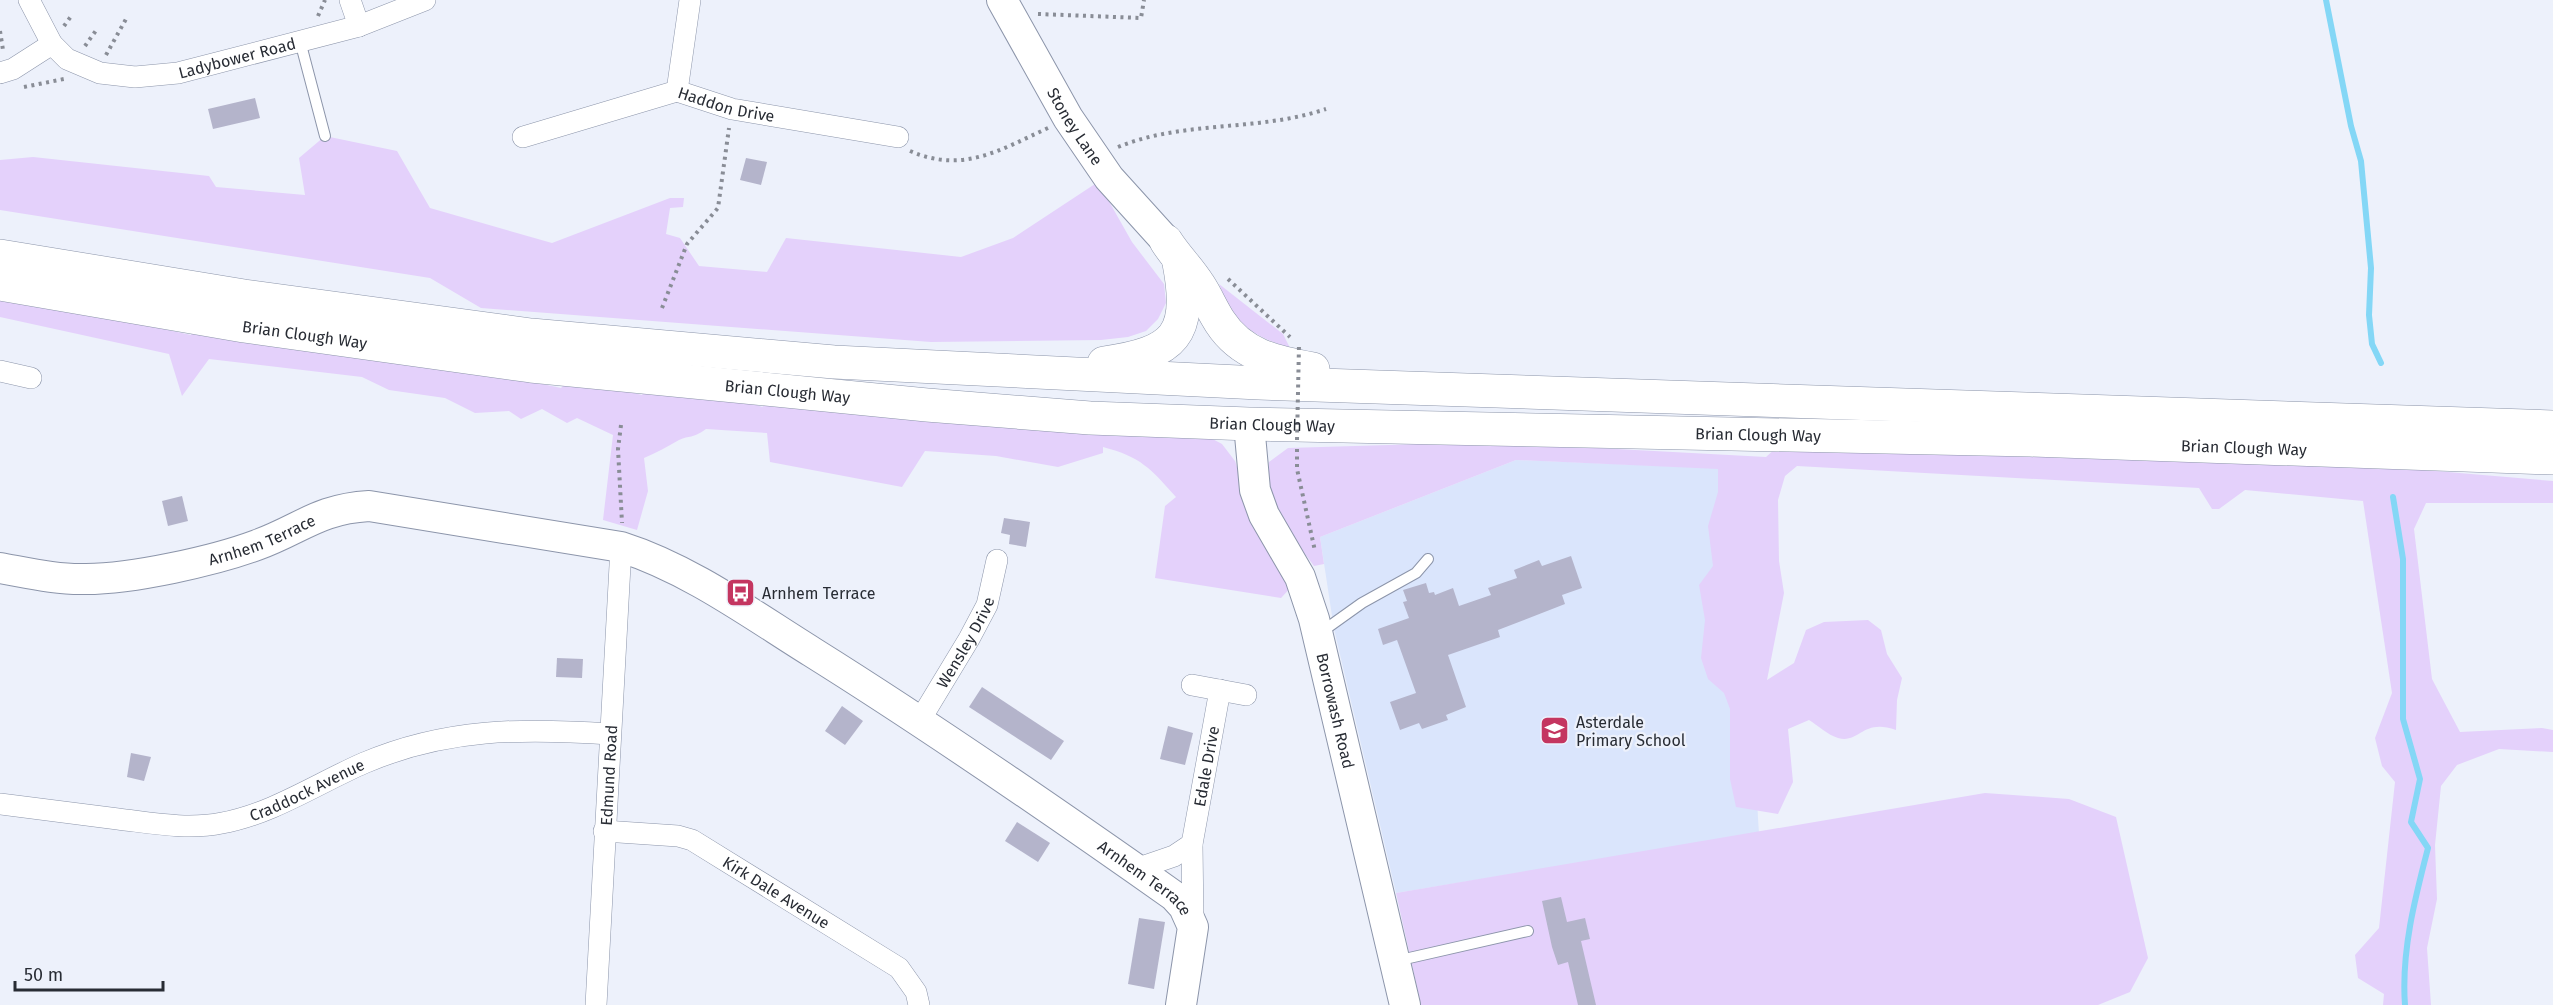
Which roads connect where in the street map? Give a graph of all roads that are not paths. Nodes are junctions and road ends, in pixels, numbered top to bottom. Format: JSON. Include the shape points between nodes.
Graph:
{"nodes":[{"id":1,"x":29,"y":0,"type":"edge"},
{"id":2,"x":350,"y":0,"type":"edge"},
{"id":3,"x":425,"y":0,"type":"edge"},
{"id":4,"x":690,"y":0,"type":"edge"},
{"id":5,"x":1005,"y":6,"type":"edge"},
{"id":6,"x":359,"y":26,"type":"junction"},
{"id":7,"x":56,"y":37,"type":"junction"},
{"id":8,"x":300,"y":41,"type":"junction"},
{"id":9,"x":0,"y":73,"type":"edge"},
{"id":10,"x":677,"y":91,"type":"junction"},
{"id":11,"x":325,"y":136,"type":"dead end"},
{"id":12,"x":523,"y":137,"type":"dead end"},
{"id":13,"x":898,"y":137,"type":"road end"},
{"id":14,"x":1172,"y":252,"type":"junction"},
{"id":15,"x":0,"y":256,"type":"edge"},
{"id":16,"x":0,"y":284,"type":"edge"},
{"id":17,"x":0,"y":371,"type":"edge"},
{"id":18,"x":1034,"y":374,"type":"junction"},
{"id":19,"x":31,"y":378,"type":"dead end"},
{"id":20,"x":1505,"y":390,"type":"junction"},
{"id":21,"x":1249,"y":424,"type":"junction"},
{"id":22,"x":2553,"y":427,"type":"edge"},
{"id":23,"x":2553,"y":458,"type":"edge"},
{"id":24,"x":621,"y":547,"type":"junction"},
{"id":25,"x":1428,"y":559,"type":"dead end"},
{"id":26,"x":997,"y":560,"type":"dead end"},
{"id":27,"x":0,"y":568,"type":"edge"},
{"id":28,"x":1317,"y":635,"type":"junction"},
{"id":29,"x":1192,"y":685,"type":"dead end"},
{"id":30,"x":1220,"y":690,"type":"junction"},
{"id":31,"x":1246,"y":695,"type":"dead end"},
{"id":32,"x":920,"y":720,"type":"junction"},
{"id":33,"x":610,"y":734,"type":"junction"},
{"id":34,"x":0,"y":804,"type":"edge"},
{"id":35,"x":604,"y":831,"type":"junction"},
{"id":36,"x":1192,"y":844,"type":"junction"},
{"id":37,"x":1136,"y":869,"type":"junction"},
{"id":38,"x":1193,"y":927,"type":"junction"},
{"id":39,"x":1528,"y":931,"type":"dead end"},
{"id":40,"x":1395,"y":961,"type":"junction"},
{"id":41,"x":596,"y":1005,"type":"edge"},
{"id":42,"x":919,"y":1005,"type":"edge"},
{"id":43,"x":1181,"y":1005,"type":"edge"},
{"id":44,"x":1405,"y":1005,"type":"edge"}],
"edges":[{"from":1,"to":7,"type":"street"},
{"from":2,"to":6,"type":"street"},
{"from":3,"to":6,"type":"street","name":"Ladybower Road"},
{"from":4,"to":10,"type":"street"},
{"from":5,"to":14,"type":"street","name":"Stoney Lane","via":[[1068,118],[1108,178]]},
{"from":6,"to":8,"type":"street","name":"Ladybower Road"},
{"from":7,"to":8,"type":"street","name":"Ladybower Road","via":[[66,59],[85,59],[135,77],[178,73]]},
{"from":7,"to":9,"type":"street","via":[[13,69]]},
{"from":8,"to":11,"type":"lane"},
{"from":10,"to":12,"type":"street","name":"Haddon Drive"},
{"from":10,"to":13,"type":"street","name":"Haddon Drive","via":[[732,110]]},
{"from":14,"to":18,"type":"highway","via":[[1185,291],[1184,312],[1179,329],[1166,344],[1127,360]]},
{"from":14,"to":20,"type":"highway","via":[[1198,283],[1230,336],[1262,358],[1340,373]]},
{"from":15,"to":18,"type":"highway","name":"Brian Clough Way","via":[[274,301],[531,334],[834,362]]},
{"from":16,"to":21,"type":"highway","name":"Brian Clough Way","via":[[233,324],[531,366],[951,407],[1090,418]]},
{"from":17,"to":19,"type":"street"},
{"from":18,"to":20,"type":"highway","name":"Brian Clough Way"},
{"from":20,"to":22,"type":"highway","name":"Brian Clough Way"},
{"from":21,"to":23,"type":"highway","name":"Brian Clough Way","via":[[2042,440]]},
{"from":21,"to":28,"type":"street","name":"Borrowash Road","via":[[1255,490],[1264,515],[1300,577]]},
{"from":24,"to":27,"type":"street","name":"Arnhem Terrace","via":[[369,506],[315,516],[271,540],[230,553],[114,577],[74,579]]},
{"from":24,"to":32,"type":"street","name":"Arnhem Terrace","via":[[650,556],[700,583]]},
{"from":24,"to":33,"type":"street","name":"Edmund Road"},
{"from":25,"to":28,"type":"lane","via":[[1416,573],[1362,603]]},
{"from":26,"to":32,"type":"street","name":"Wensley Drive","via":[[987,605]]},
{"from":28,"to":40,"type":"street","name":"Borrowash Road"},
{"from":29,"to":30,"type":"street"},
{"from":30,"to":31,"type":"street"},
{"from":30,"to":36,"type":"street","name":"Edale Drive"},
{"from":32,"to":37,"type":"street","name":"Arnhem Terrace"},
{"from":33,"to":34,"type":"street","name":"Craddock Avenue","via":[[554,730],[448,736],[377,758],[259,813],[210,825],[172,826]]},
{"from":33,"to":35,"type":"street","name":"Edmund Road"},
{"from":35,"to":41,"type":"street","name":"Edmund Road"},
{"from":35,"to":42,"type":"street","name":"Kirk Dale Avenue","via":[[678,836],[713,851],[899,968]]},
{"from":36,"to":37,"type":"street","via":[[1174,856]]},
{"from":36,"to":38,"type":"street","name":"Edale Drive"},
{"from":37,"to":38,"type":"street","name":"Arnhem Terrace","via":[[1174,896]]},
{"from":38,"to":43,"type":"street"},
{"from":39,"to":40,"type":"lane"},
{"from":40,"to":44,"type":"street","name":"Borrowash Road"}]}
